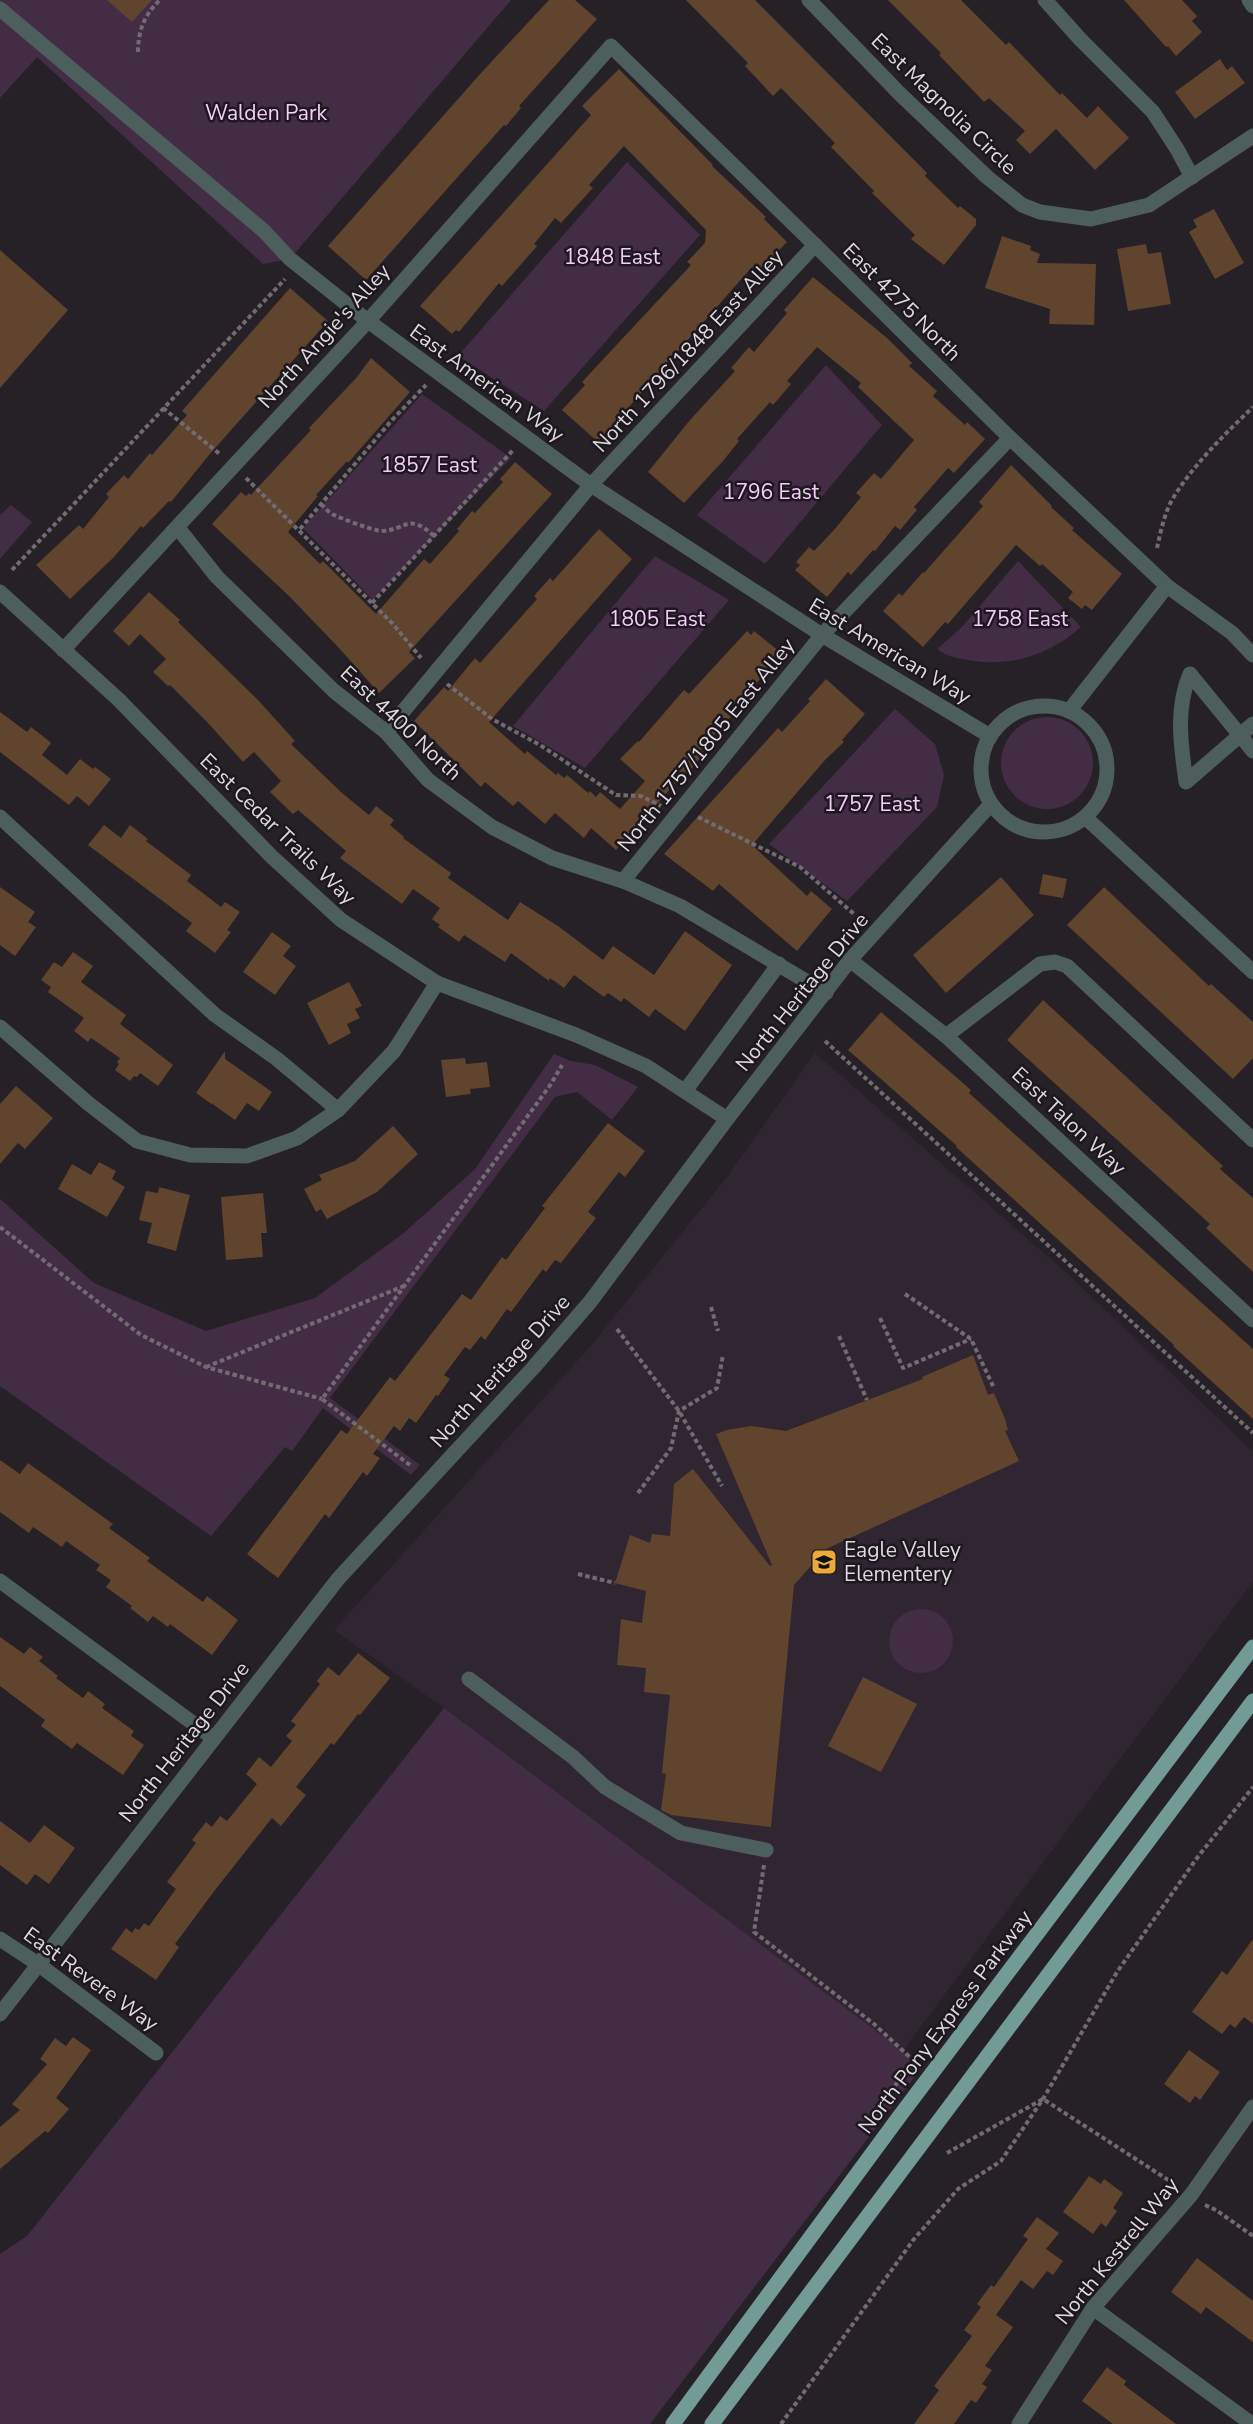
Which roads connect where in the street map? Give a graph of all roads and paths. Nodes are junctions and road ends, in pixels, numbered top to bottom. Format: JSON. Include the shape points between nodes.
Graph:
{"nodes":[{"id":1,"x":160,"y":0,"type":"edge"},
{"id":2,"x":810,"y":0,"type":"edge"},
{"id":3,"x":1045,"y":0,"type":"edge"},
{"id":4,"x":1249,"y":0,"type":"edge"},
{"id":5,"x":1253,"y":6,"type":"edge"},
{"id":6,"x":0,"y":9,"type":"edge"},
{"id":7,"x":611,"y":46,"type":"joint"},
{"id":8,"x":138,"y":52,"type":"dead end"},
{"id":9,"x":1253,"y":136,"type":"edge"},
{"id":10,"x":1192,"y":177,"type":"junction"},
{"id":11,"x":815,"y":244,"type":"junction"},
{"id":12,"x":285,"y":279,"type":"dead end"},
{"id":13,"x":368,"y":321,"type":"junction"},
{"id":14,"x":427,"y":384,"type":"dead end"},
{"id":15,"x":1253,"y":407,"type":"edge"},
{"id":16,"x":163,"y":408,"type":"junction"},
{"id":17,"x":1010,"y":438,"type":"junction"},
{"id":18,"x":515,"y":449,"type":"dead end"},
{"id":19,"x":226,"y":460,"type":"dead end"},
{"id":20,"x":246,"y":478,"type":"dead end"},
{"id":21,"x":591,"y":485,"type":"junction"},
{"id":22,"x":321,"y":504,"type":"junction"},
{"id":23,"x":178,"y":528,"type":"junction"},
{"id":24,"x":300,"y":529,"type":"junction"},
{"id":25,"x":434,"y":536,"type":"junction"},
{"id":26,"x":1157,"y":548,"type":"dead end"},
{"id":27,"x":12,"y":570,"type":"dead end"},
{"id":28,"x":1167,"y":586,"type":"junction"},
{"id":29,"x":0,"y":592,"type":"edge"},
{"id":30,"x":372,"y":603,"type":"junction"},
{"id":31,"x":822,"y":635,"type":"junction"},
{"id":32,"x":63,"y":650,"type":"junction"},
{"id":33,"x":1253,"y":656,"type":"edge"},
{"id":34,"x":421,"y":658,"type":"dead end"},
{"id":35,"x":443,"y":681,"type":"dead end"},
{"id":36,"x":1069,"y":711,"type":"junction"},
{"id":37,"x":1253,"y":724,"type":"edge"},
{"id":38,"x":386,"y":732,"type":"junction"},
{"id":39,"x":1240,"y":735,"type":"junction"},
{"id":40,"x":990,"y":736,"type":"junction"},
{"id":41,"x":1253,"y":751,"type":"edge"},
{"id":42,"x":991,"y":804,"type":"junction"},
{"id":43,"x":664,"y":808,"type":"dead end"},
{"id":44,"x":691,"y":813,"type":"dead end"},
{"id":45,"x":0,"y":817,"type":"edge"},
{"id":46,"x":1085,"y":817,"type":"junction"},
{"id":47,"x":623,"y":881,"type":"junction"},
{"id":48,"x":854,"y":914,"type":"dead end"},
{"id":49,"x":850,"y":960,"type":"junction"},
{"id":50,"x":779,"y":964,"type":"junction"},
{"id":51,"x":1253,"y":972,"type":"edge"},
{"id":52,"x":437,"y":983,"type":"junction"},
{"id":53,"x":826,"y":993,"type":"junction"},
{"id":54,"x":0,"y":1027,"type":"edge"},
{"id":55,"x":946,"y":1036,"type":"junction"},
{"id":56,"x":825,"y":1041,"type":"dead end"},
{"id":57,"x":562,"y":1065,"type":"dead end"},
{"id":58,"x":685,"y":1091,"type":"junction"},
{"id":59,"x":338,"y":1110,"type":"junction"},
{"id":60,"x":727,"y":1119,"type":"junction"},
{"id":61,"x":1253,"y":1140,"type":"edge"},
{"id":62,"x":0,"y":1227,"type":"edge"},
{"id":63,"x":405,"y":1285,"type":"junction"},
{"id":64,"x":906,"y":1294,"type":"dead end"},
{"id":65,"x":711,"y":1307,"type":"dead end"},
{"id":66,"x":880,"y":1318,"type":"dead end"},
{"id":67,"x":1253,"y":1320,"type":"edge"},
{"id":68,"x":617,"y":1329,"type":"dead end"},
{"id":69,"x":718,"y":1331,"type":"dead end"},
{"id":70,"x":839,"y":1336,"type":"dead end"},
{"id":71,"x":971,"y":1339,"type":"junction"},
{"id":72,"x":723,"y":1355,"type":"dead end"},
{"id":73,"x":206,"y":1367,"type":"junction"},
{"id":74,"x":994,"y":1388,"type":"dead end"},
{"id":75,"x":322,"y":1399,"type":"junction"},
{"id":76,"x":867,"y":1400,"type":"dead end"},
{"id":77,"x":679,"y":1411,"type":"junction"},
{"id":78,"x":1253,"y":1433,"type":"edge"},
{"id":79,"x":410,"y":1465,"type":"dead end"},
{"id":80,"x":722,"y":1486,"type":"dead end"},
{"id":81,"x":638,"y":1493,"type":"dead end"},
{"id":82,"x":578,"y":1574,"type":"dead end"},
{"id":83,"x":0,"y":1581,"type":"edge"},
{"id":84,"x":615,"y":1583,"type":"dead end"},
{"id":85,"x":1253,"y":1647,"type":"edge"},
{"id":86,"x":469,"y":1678,"type":"dead end"},
{"id":87,"x":1253,"y":1701,"type":"edge"},
{"id":88,"x":213,"y":1738,"type":"junction"},
{"id":89,"x":1253,"y":1787,"type":"edge"},
{"id":90,"x":766,"y":1850,"type":"joint"},
{"id":91,"x":0,"y":1939,"type":"edge"},
{"id":92,"x":38,"y":1964,"type":"junction"},
{"id":93,"x":0,"y":2014,"type":"edge"},
{"id":94,"x":156,"y":2053,"type":"dead end"},
{"id":95,"x":1043,"y":2098,"type":"junction"},
{"id":96,"x":880,"y":2105,"type":"dead end"},
{"id":97,"x":1253,"y":2107,"type":"edge"},
{"id":98,"x":947,"y":2153,"type":"dead end"},
{"id":99,"x":1191,"y":2194,"type":"junction"},
{"id":100,"x":1253,"y":2236,"type":"edge"},
{"id":101,"x":1093,"y":2308,"type":"junction"},
{"id":102,"x":673,"y":2424,"type":"edge"},
{"id":103,"x":712,"y":2424,"type":"edge"},
{"id":104,"x":781,"y":2424,"type":"edge"},
{"id":105,"x":1019,"y":2424,"type":"edge"},
{"id":106,"x":1252,"y":2424,"type":"edge"}],
"edges":[{"from":1,"to":8,"type":"path","via":[[141,25]]},
{"from":2,"to":10,"type":"street","name":"East Magnolia Circle","via":[[900,94],[1022,205],[1040,212],[1091,219],[1149,205]]},
{"from":3,"to":10,"type":"street","via":[[1153,112]]},
{"from":4,"to":5,"type":"street"},
{"from":6,"to":13,"type":"street","name":"East American Way","via":[[264,231],[290,259]]},
{"from":7,"to":11,"type":"street","name":"East 4275 North"},
{"from":7,"to":13,"type":"street","name":"North Angie's Alley"},
{"from":9,"to":10,"type":"street","name":"East Magnolia Circle"},
{"from":11,"to":17,"type":"street","name":"East 4275 North"},
{"from":11,"to":21,"type":"street","name":"North 1796/1848 East Alley"},
{"from":12,"to":16,"type":"path"},
{"from":13,"to":21,"type":"street","name":"East American Way"},
{"from":13,"to":23,"type":"street","name":"North Angie's Alley"},
{"from":14,"to":22,"type":"path"},
{"from":15,"to":26,"type":"path","via":[[1202,459],[1174,496]]},
{"from":16,"to":19,"type":"path"},
{"from":16,"to":27,"type":"path"},
{"from":17,"to":28,"type":"street","name":"East 4275 North"},
{"from":17,"to":31,"type":"street","name":"North 1757/1805 East Alley"},
{"from":18,"to":25,"type":"path"},
{"from":20,"to":24,"type":"path"},
{"from":21,"to":31,"type":"street","name":"East American Way"},
{"from":21,"to":38,"type":"street","name":"North 1796/1848 East Alley"},
{"from":22,"to":24,"type":"path"},
{"from":22,"to":25,"type":"path","via":[[332,514],[372,530],[411,523],[425,527]]},
{"from":23,"to":32,"type":"street","name":"North Angie's Alley"},
{"from":23,"to":38,"type":"street","name":"East 4400 North","via":[[217,577],[273,633],[334,691]]},
{"from":24,"to":30,"type":"path"},
{"from":25,"to":30,"type":"path"},
{"from":28,"to":33,"type":"street","name":"East 4275 North","via":[[1232,633]]},
{"from":28,"to":36,"type":"street"},
{"from":29,"to":32,"type":"street","name":"East Cedar Trails Way"},
{"from":30,"to":34,"type":"path"},
{"from":31,"to":40,"type":"street","name":"East American Way"},
{"from":31,"to":47,"type":"street","name":"North 1757/1805 East Alley"},
{"from":32,"to":52,"type":"street","name":"East Cedar Trails Way","via":[[118,699],[271,856],[341,920]]},
{"from":35,"to":43,"type":"path","via":[[492,719],[616,795],[641,796]]},
{"from":36,"to":40,"type":"street","via":[[1028,708],[1001,722]]},
{"from":36,"to":46,"type":"street","via":[[1094,730],[1107,765],[1106,783],[1099,800]]},
{"from":37,"to":39,"type":"street"},
{"from":38,"to":47,"type":"street","name":"East 4400 North","via":[[428,780],[492,827],[552,858]]},
{"from":39,"to":39,"type":"street","via":[[1186,782],[1180,736],[1184,687],[1190,674]]},
{"from":39,"to":41,"type":"street"},
{"from":40,"to":42,"type":"street","via":[[981,767]]},
{"from":42,"to":46,"type":"street","via":[[1026,830],[1052,832]]},
{"from":42,"to":49,"type":"street","name":"North Heritage Drive"},
{"from":44,"to":48,"type":"path","via":[[800,867]]},
{"from":45,"to":59,"type":"street","via":[[215,1015],[277,1059]]},
{"from":46,"to":51,"type":"street"},
{"from":47,"to":50,"type":"street","name":"East 4400 North","via":[[680,906]]},
{"from":49,"to":53,"type":"street","name":"North Heritage Drive"},
{"from":49,"to":55,"type":"street","name":"East Talon Way"},
{"from":50,"to":53,"type":"street","name":"East 4400 North"},
{"from":50,"to":58,"type":"street"},
{"from":52,"to":58,"type":"street","name":"East Cedar Trails Way","via":[[576,1035],[646,1066]]},
{"from":52,"to":59,"type":"street","via":[[394,1051]]},
{"from":53,"to":60,"type":"street","name":"North Heritage Drive"},
{"from":54,"to":59,"type":"street","via":[[137,1141],[190,1155],[247,1156],[297,1138]]},
{"from":55,"to":61,"type":"street","via":[[1040,964],[1055,962],[1067,966]]},
{"from":55,"to":67,"type":"street","name":"East Talon Way"},
{"from":56,"to":78,"type":"path"},
{"from":57,"to":63,"type":"path"},
{"from":58,"to":60,"type":"street","name":"East Cedar Trails Way"},
{"from":60,"to":88,"type":"street","name":"North Heritage Drive","via":[[590,1302],[338,1579]]},
{"from":62,"to":73,"type":"path","via":[[141,1335]]},
{"from":63,"to":73,"type":"path"},
{"from":63,"to":75,"type":"path"},
{"from":64,"to":71,"type":"path"},
{"from":65,"to":69,"type":"path"},
{"from":66,"to":71,"type":"path","via":[[903,1368]]},
{"from":68,"to":77,"type":"path"},
{"from":70,"to":76,"type":"path"},
{"from":71,"to":74,"type":"path"},
{"from":72,"to":77,"type":"path","via":[[717,1388]]},
{"from":73,"to":75,"type":"path"},
{"from":75,"to":79,"type":"path"},
{"from":77,"to":80,"type":"path"},
{"from":77,"to":81,"type":"path","via":[[671,1448]]},
{"from":82,"to":84,"type":"path"},
{"from":83,"to":88,"type":"street"},
{"from":85,"to":102,"type":"main road","name":"North Pony Express Parkway"},
{"from":86,"to":90,"type":"street","via":[[573,1757],[604,1787],[681,1833]]},
{"from":87,"to":103,"type":"main road"},
{"from":88,"to":92,"type":"street","name":"North Heritage Drive"},
{"from":89,"to":95,"type":"path","via":[[1197,1858],[1118,1972]]},
{"from":90,"to":96,"type":"path","via":[[754,1932],[874,2024],[914,2061]]},
{"from":91,"to":92,"type":"street","name":"East Revere Way"},
{"from":92,"to":93,"type":"street","name":"North Heritage Drive"},
{"from":92,"to":94,"type":"street","name":"East Revere Way"},
{"from":95,"to":98,"type":"path"},
{"from":95,"to":99,"type":"path"},
{"from":95,"to":104,"type":"path","via":[[1001,2161],[958,2189],[914,2239]]},
{"from":97,"to":99,"type":"street","name":"North Kestrell Way"},
{"from":99,"to":100,"type":"path"},
{"from":99,"to":101,"type":"street","name":"North Kestrell Way"},
{"from":101,"to":105,"type":"street","name":"North Kestrell Way"},
{"from":101,"to":106,"type":"street"}]}
